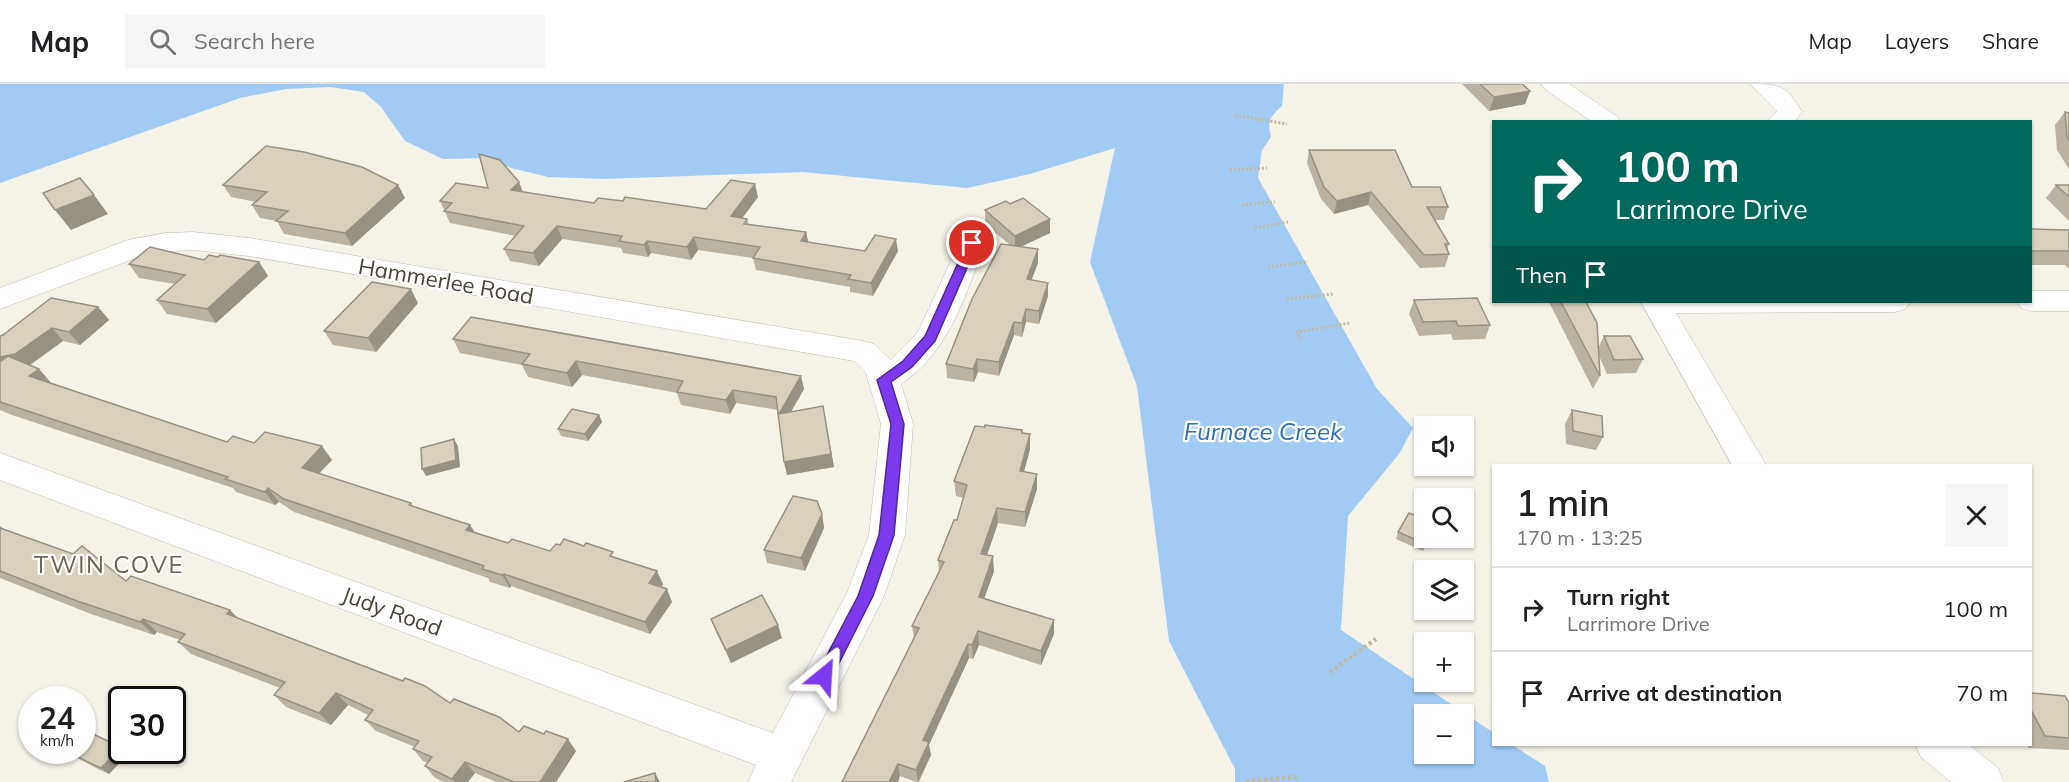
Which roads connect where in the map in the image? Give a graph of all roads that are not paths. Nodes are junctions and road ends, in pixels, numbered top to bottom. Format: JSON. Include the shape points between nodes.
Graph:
{"nodes":[{"id":1,"x":1553,"y":84,"type":"edge"},
{"id":2,"x":1762,"y":84,"type":"edge"},
{"id":3,"x":1606,"y":120,"type":"edge"},
{"id":4,"x":1781,"y":120,"type":"edge"},
{"id":5,"x":972,"y":243,"type":"dead end"},
{"id":6,"x":0,"y":299,"type":"edge"},
{"id":7,"x":2032,"y":301,"type":"edge"},
{"id":8,"x":2069,"y":301,"type":"edge"},
{"id":9,"x":1656,"y":303,"type":"edge"},
{"id":10,"x":884,"y":380,"type":"junction"},
{"id":11,"x":1748,"y":464,"type":"edge"},
{"id":12,"x":0,"y":466,"type":"edge"},
{"id":13,"x":1938,"y":746,"type":"edge"},
{"id":14,"x":776,"y":769,"type":"edge"},
{"id":15,"x":1983,"y":782,"type":"edge"}],
"edges":[{"from":1,"to":3,"type":"street"},
{"from":2,"to":4,"type":"street","via":[[1790,112]]},
{"from":5,"to":10,"type":"street","via":[[930,338],[908,364]]},
{"from":6,"to":10,"type":"street","name":"Hammerlee Road","via":[[138,246],[160,240],[192,240],[863,352],[880,368]]},
{"from":7,"to":8,"type":"street"},
{"from":9,"to":11,"type":"street"},
{"from":10,"to":14,"type":"street","name":"Hammerlee Road","via":[[897,424],[887,535],[866,596]]},
{"from":12,"to":14,"type":"street","name":"Judy Road"},
{"from":13,"to":15,"type":"street"}]}
